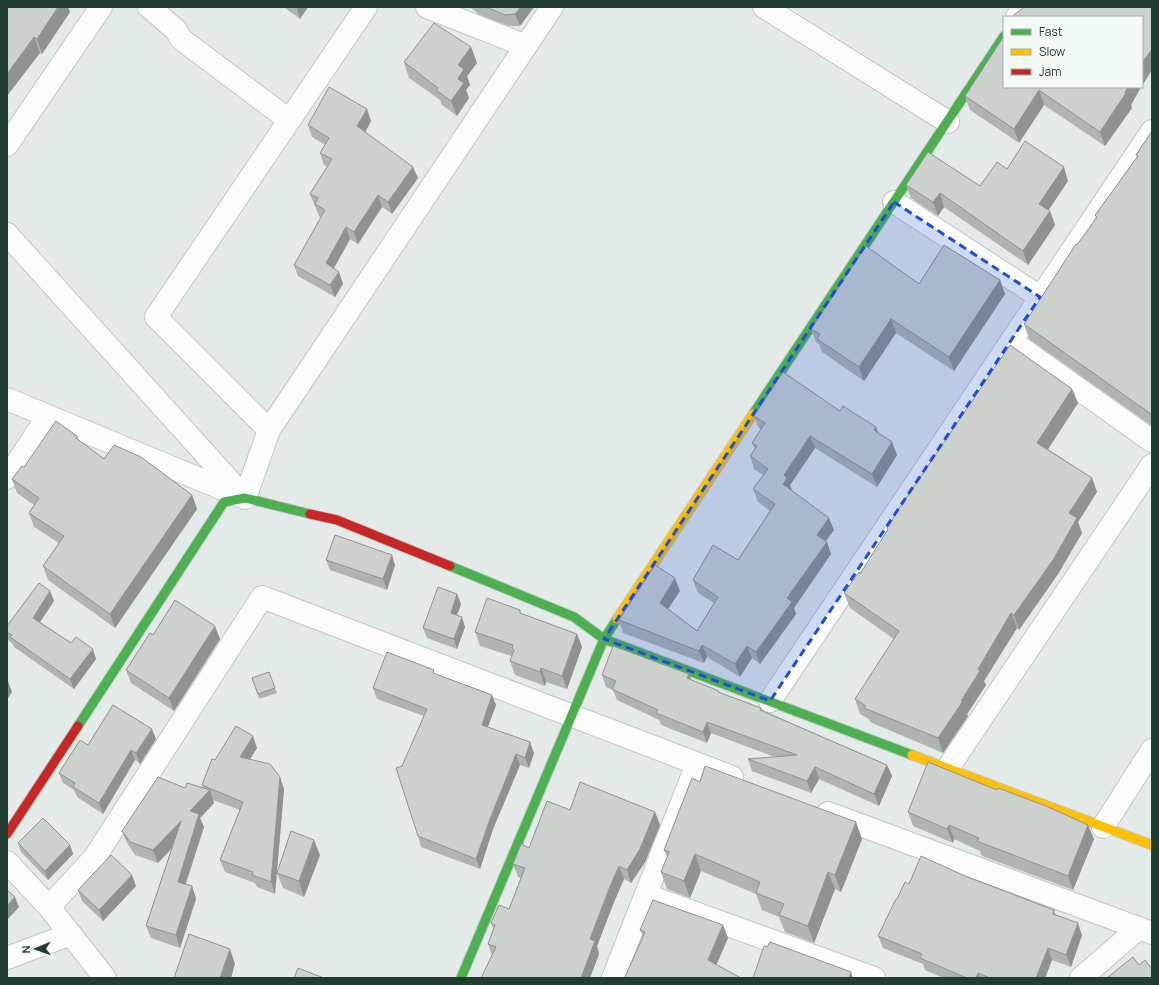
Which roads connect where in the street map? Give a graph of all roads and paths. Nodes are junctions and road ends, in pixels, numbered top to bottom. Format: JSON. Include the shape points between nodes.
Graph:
{"nodes":[{"id":1,"x":101,"y":7,"type":"edge"},
{"id":2,"x":149,"y":7,"type":"edge"},
{"id":3,"x":366,"y":7,"type":"edge"},
{"id":4,"x":427,"y":7,"type":"edge"},
{"id":5,"x":552,"y":7,"type":"edge"},
{"id":6,"x":764,"y":7,"type":"edge"},
{"id":7,"x":1003,"y":38,"type":"edge"},
{"id":8,"x":526,"y":46,"type":"junction"},
{"id":9,"x":289,"y":120,"type":"junction"},
{"id":10,"x":948,"y":122,"type":"junction"},
{"id":11,"x":1152,"y":131,"type":"edge"},
{"id":12,"x":7,"y":144,"type":"edge"},
{"id":13,"x":894,"y":202,"type":"junction"},
{"id":14,"x":7,"y":234,"type":"edge"},
{"id":15,"x":1040,"y":297,"type":"junction"},
{"id":16,"x":1011,"y":341,"type":"junction"},
{"id":17,"x":7,"y":399,"type":"edge"},
{"id":18,"x":48,"y":416,"type":"junction"},
{"id":19,"x":269,"y":430,"type":"junction"},
{"id":20,"x":1152,"y":441,"type":"edge"},
{"id":21,"x":1152,"y":465,"type":"edge"},
{"id":22,"x":7,"y":478,"type":"edge"},
{"id":23,"x":245,"y":498,"type":"junction"},
{"id":24,"x":604,"y":639,"type":"junction"},
{"id":25,"x":770,"y":701,"type":"junction"},
{"id":26,"x":572,"y":716,"type":"junction"},
{"id":27,"x":1152,"y":750,"type":"edge"},
{"id":28,"x":697,"y":764,"type":"junction"},
{"id":29,"x":948,"y":768,"type":"junction"},
{"id":30,"x":749,"y":784,"type":"edge"},
{"id":31,"x":809,"y":806,"type":"edge"},
{"id":32,"x":1102,"y":827,"type":"junction"},
{"id":33,"x":7,"y":834,"type":"edge"},
{"id":34,"x":1152,"y":845,"type":"edge"},
{"id":35,"x":7,"y":862,"type":"edge"},
{"id":36,"x":646,"y":895,"type":"junction"},
{"id":37,"x":49,"y":907,"type":"junction"},
{"id":38,"x":1146,"y":930,"type":"edge"},
{"id":39,"x":70,"y":934,"type":"junction"},
{"id":40,"x":7,"y":958,"type":"edge"},
{"id":41,"x":105,"y":978,"type":"edge"},
{"id":42,"x":461,"y":978,"type":"edge"},
{"id":43,"x":614,"y":978,"type":"edge"},
{"id":44,"x":874,"y":978,"type":"edge"},
{"id":45,"x":1081,"y":978,"type":"edge"}],
"edges":[{"from":1,"to":12,"type":"street"},
{"from":2,"to":9,"type":"street","via":[[176,30],[181,39]]},
{"from":3,"to":9,"type":"street"},
{"from":4,"to":8,"type":"street"},
{"from":5,"to":8,"type":"street"},
{"from":6,"to":10,"type":"street"},
{"from":7,"to":10,"type":"street"},
{"from":8,"to":19,"type":"street"},
{"from":9,"to":19,"type":"street","via":[[156,317]]},
{"from":10,"to":13,"type":"street"},
{"from":11,"to":15,"type":"street"},
{"from":13,"to":15,"type":"street"},
{"from":13,"to":24,"type":"street"},
{"from":14,"to":23,"type":"street"},
{"from":15,"to":16,"type":"street"},
{"from":16,"to":20,"type":"street"},
{"from":16,"to":25,"type":"street"},
{"from":17,"to":18,"type":"street"},
{"from":18,"to":22,"type":"street"},
{"from":18,"to":23,"type":"street"},
{"from":19,"to":23,"type":"street"},
{"from":21,"to":29,"type":"street"},
{"from":23,"to":24,"type":"street","via":[[337,520],[574,617]]},
{"from":23,"to":33,"type":"street","via":[[224,502]]},
{"from":24,"to":25,"type":"street"},
{"from":24,"to":26,"type":"street"},
{"from":25,"to":29,"type":"street"},
{"from":26,"to":28,"type":"street"},
{"from":26,"to":37,"type":"street","via":[[262,597],[95,857]]},
{"from":26,"to":42,"type":"street"},
{"from":27,"to":32,"type":"street"},
{"from":28,"to":30,"type":"street"},
{"from":28,"to":36,"type":"street"},
{"from":29,"to":32,"type":"street"},
{"from":31,"to":38,"type":"street"},
{"from":32,"to":34,"type":"street"},
{"from":35,"to":37,"type":"street"},
{"from":36,"to":43,"type":"street"},
{"from":36,"to":44,"type":"street"},
{"from":37,"to":39,"type":"street"},
{"from":38,"to":45,"type":"street"},
{"from":39,"to":40,"type":"street"},
{"from":39,"to":41,"type":"street"}]}
